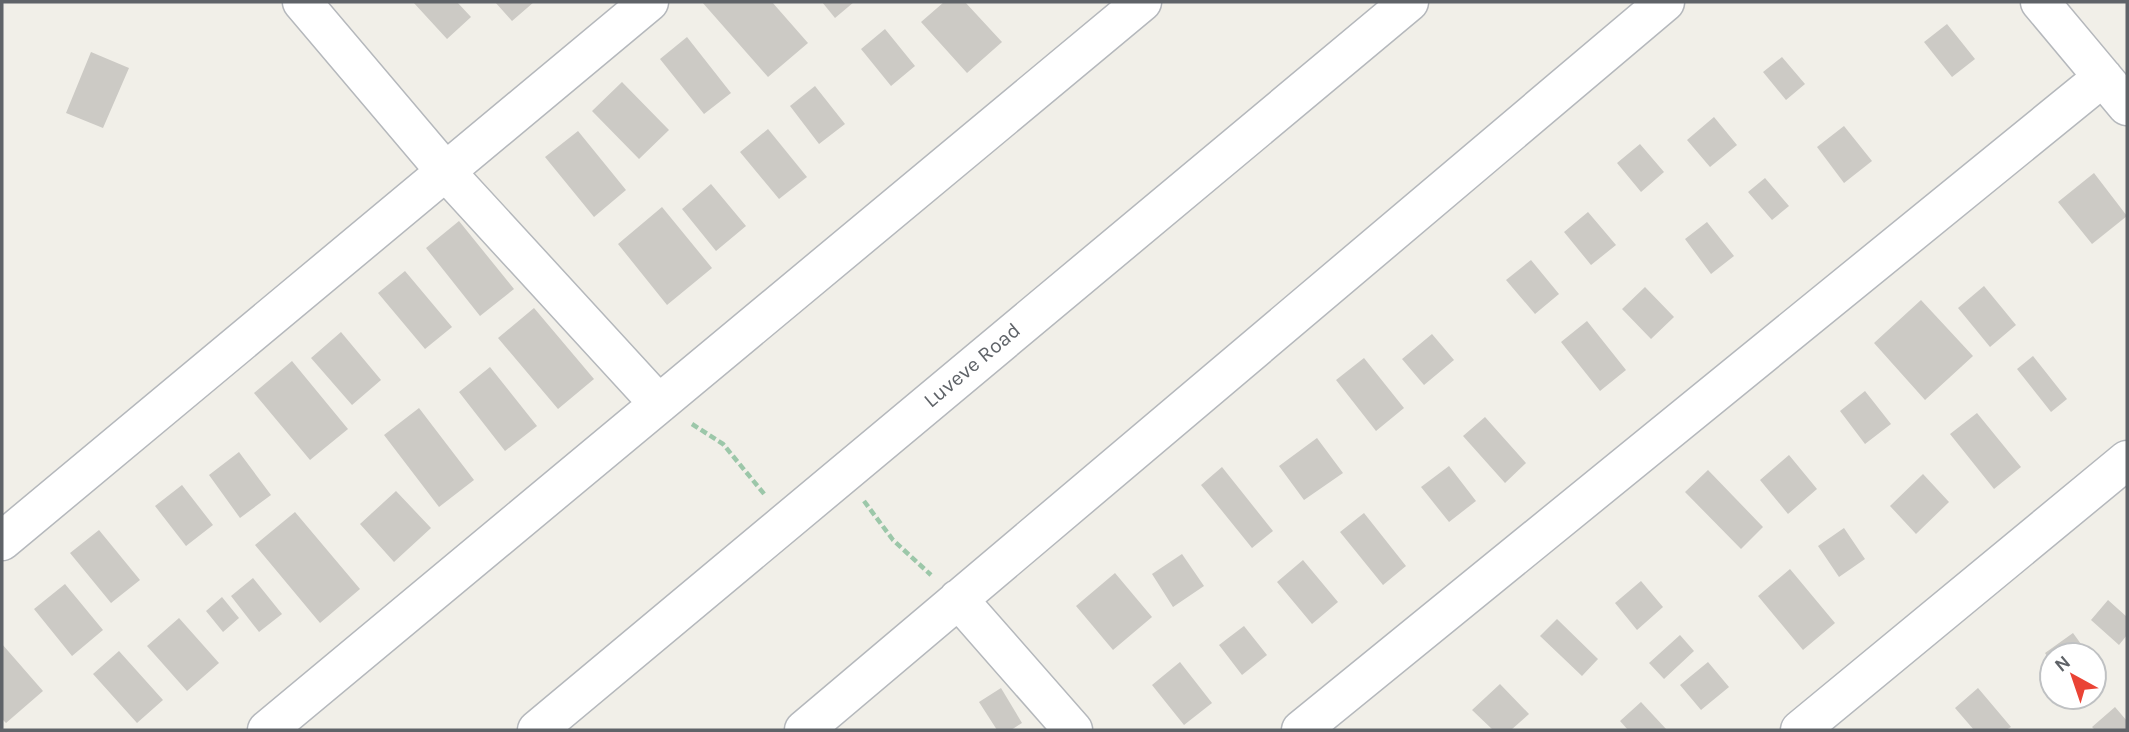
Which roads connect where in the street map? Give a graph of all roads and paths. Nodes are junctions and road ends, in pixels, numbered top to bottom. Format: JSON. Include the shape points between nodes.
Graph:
{"nodes":[{"id":1,"x":302,"y":2,"type":"edge"},
{"id":2,"x":649,"y":2,"type":"edge"},
{"id":3,"x":1142,"y":2,"type":"edge"},
{"id":4,"x":1409,"y":2,"type":"edge"},
{"id":5,"x":1665,"y":2,"type":"edge"},
{"id":6,"x":2040,"y":2,"type":"edge"},
{"id":7,"x":2104,"y":77,"type":"junction"},
{"id":8,"x":2127,"y":106,"type":"edge"},
{"id":9,"x":446,"y":172,"type":"junction"},
{"id":10,"x":659,"y":404,"type":"junction"},
{"id":11,"x":2127,"y":460,"type":"edge"},
{"id":12,"x":843,"y":472,"type":"junction"},
{"id":13,"x":786,"y":520,"type":"junction"},
{"id":14,"x":2,"y":541,"type":"edge"},
{"id":15,"x":958,"y":599,"type":"junction"},
{"id":16,"x":267,"y":730,"type":"edge"},
{"id":17,"x":537,"y":730,"type":"edge"},
{"id":18,"x":804,"y":730,"type":"edge"},
{"id":19,"x":1073,"y":730,"type":"edge"},
{"id":20,"x":1301,"y":730,"type":"edge"},
{"id":21,"x":1800,"y":730,"type":"edge"}],
"edges":[{"from":1,"to":9,"type":"street"},
{"from":2,"to":9,"type":"street"},
{"from":3,"to":10,"type":"street"},
{"from":4,"to":12,"type":"street","name":"Luveve Road"},
{"from":5,"to":15,"type":"street"},
{"from":6,"to":7,"type":"street"},
{"from":7,"to":8,"type":"street"},
{"from":7,"to":20,"type":"street"},
{"from":9,"to":10,"type":"street"},
{"from":9,"to":14,"type":"street"},
{"from":10,"to":13,"type":"path","via":[[723,444]]},
{"from":10,"to":16,"type":"street"},
{"from":11,"to":21,"type":"street"},
{"from":12,"to":13,"type":"street","name":"Luveve Road"},
{"from":12,"to":15,"type":"path","via":[[893,540]]},
{"from":13,"to":17,"type":"street","name":"Luveve Road"},
{"from":15,"to":18,"type":"street"},
{"from":15,"to":19,"type":"street"}]}
